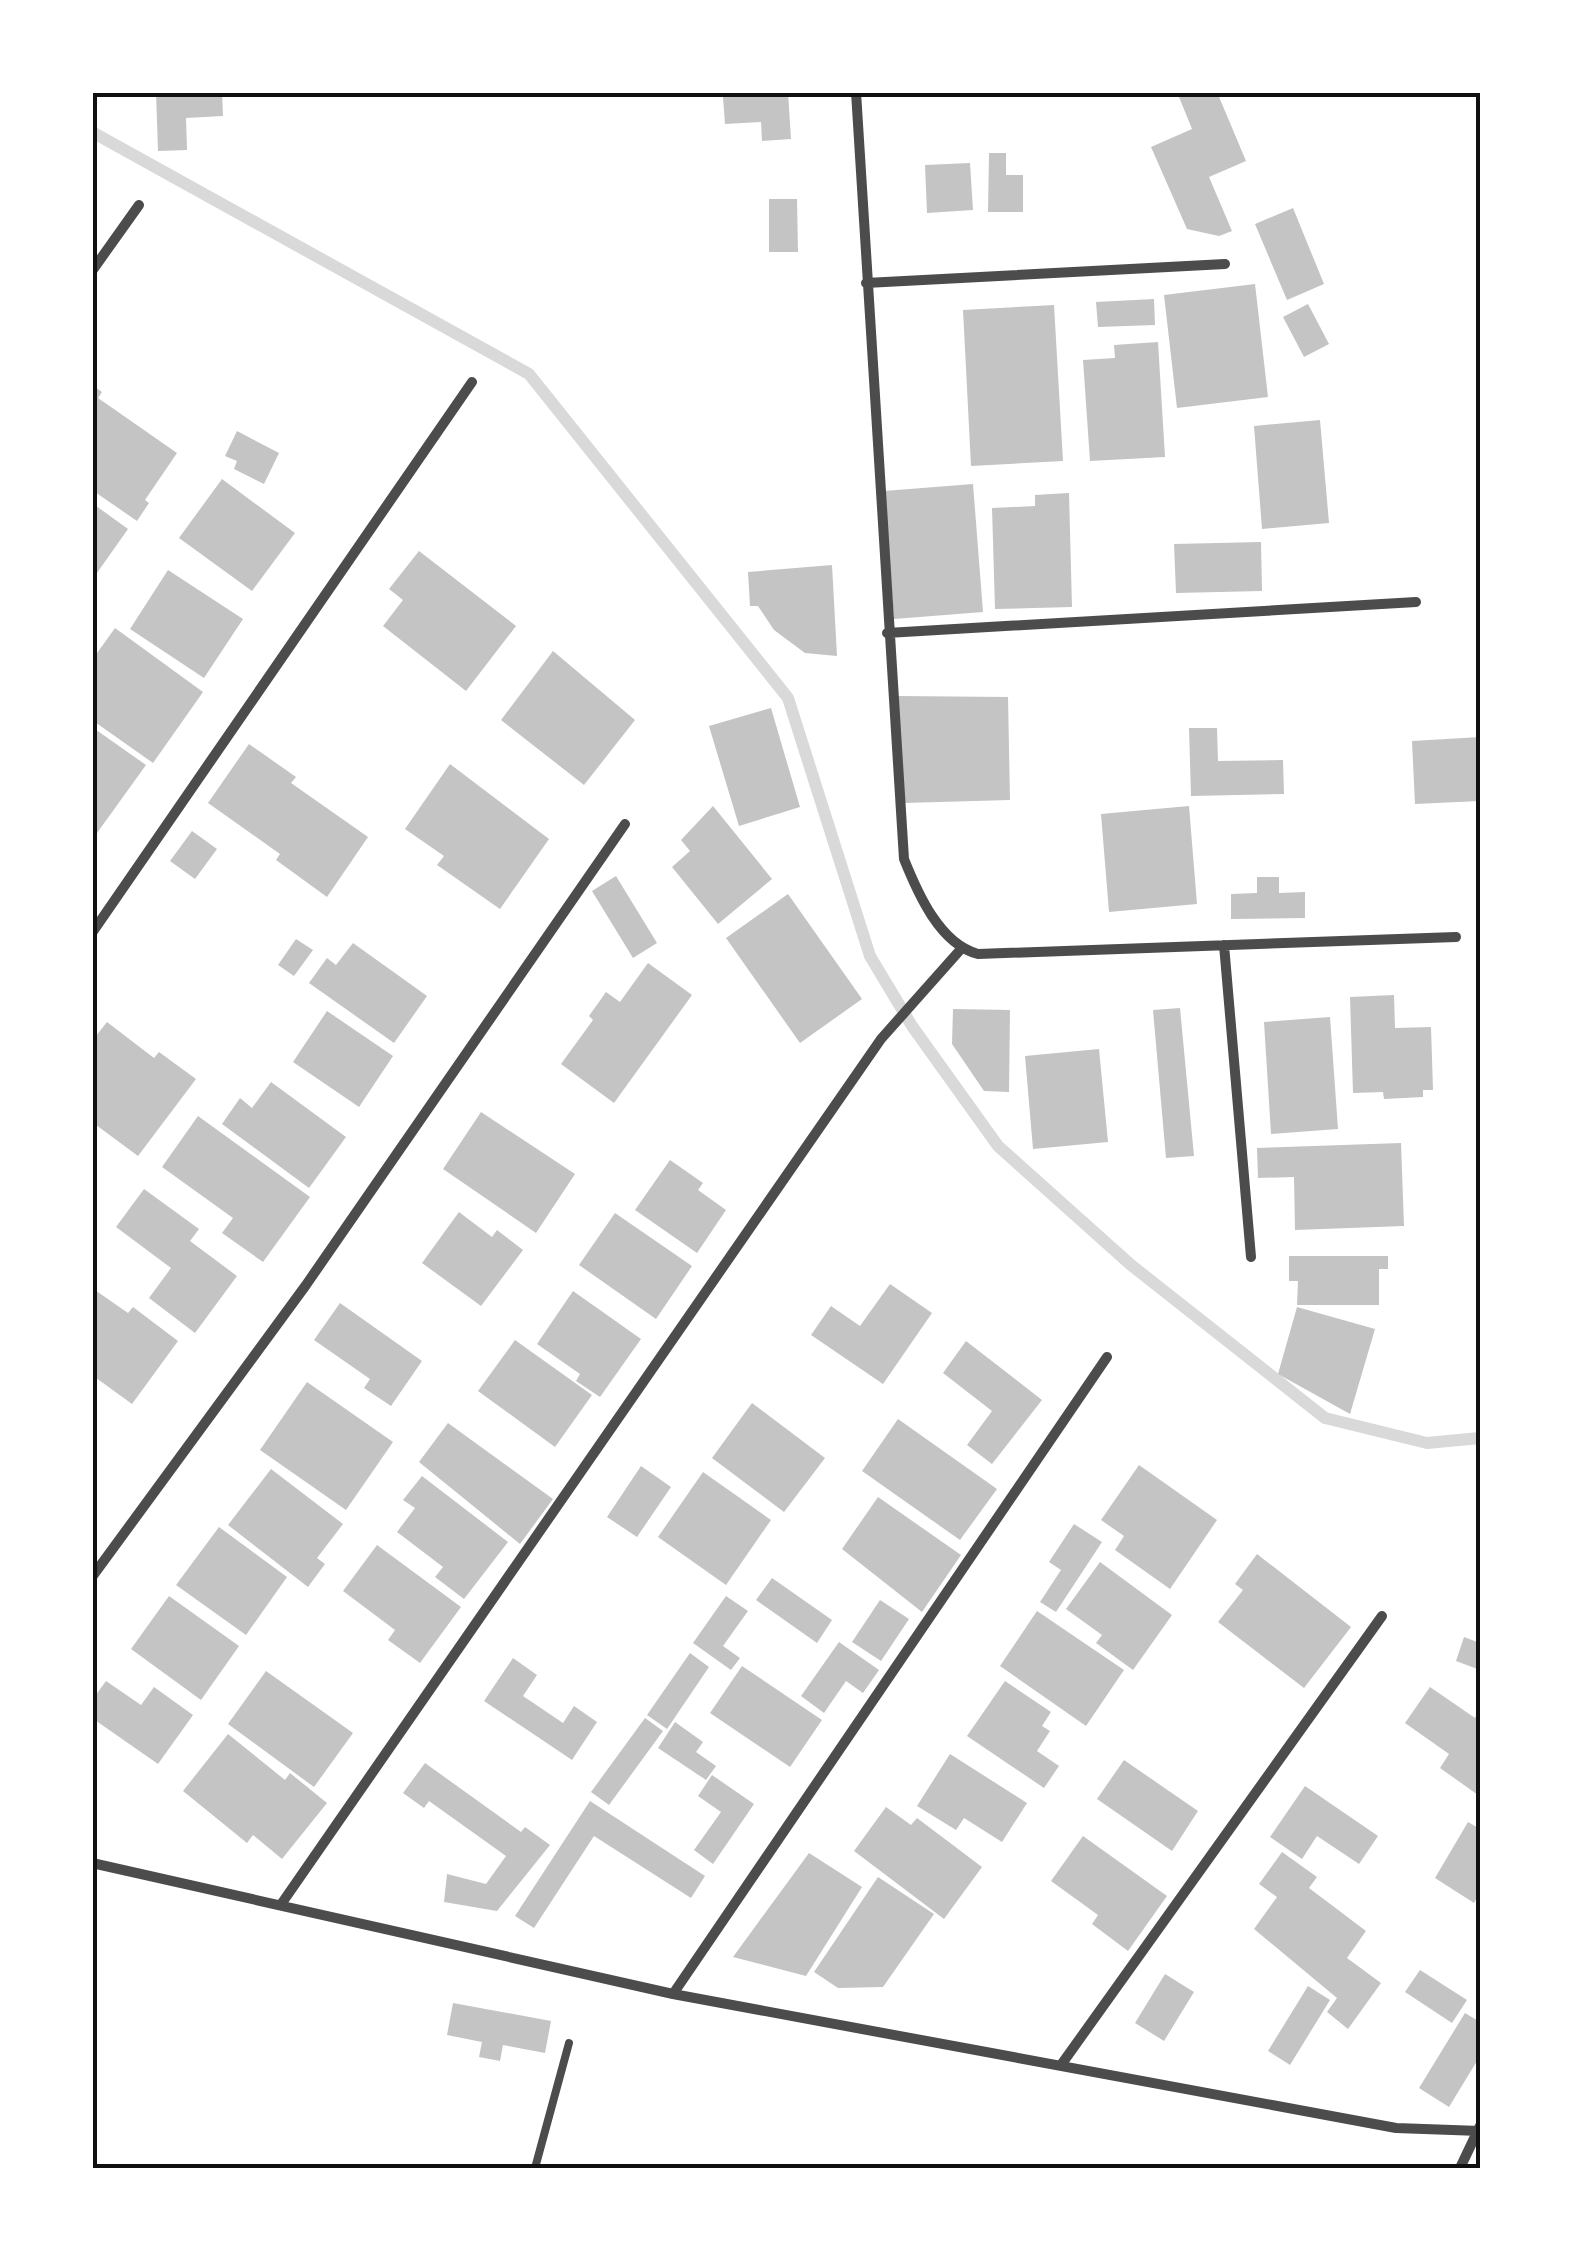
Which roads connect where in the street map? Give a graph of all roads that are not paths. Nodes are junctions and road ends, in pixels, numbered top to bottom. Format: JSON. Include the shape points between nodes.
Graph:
{"nodes":[{"id":1,"x":856,"y":92,"type":"edge"},
{"id":2,"x":139,"y":206,"type":"dead end"},
{"id":3,"x":1225,"y":264,"type":"dead end"},
{"id":4,"x":92,"y":271,"type":"edge"},
{"id":5,"x":866,"y":283,"type":"junction"},
{"id":6,"x":472,"y":382,"type":"dead end"},
{"id":7,"x":1416,"y":602,"type":"dead end"},
{"id":8,"x":886,"y":634,"type":"junction"},
{"id":9,"x":625,"y":824,"type":"dead end"},
{"id":10,"x":92,"y":933,"type":"edge"},
{"id":11,"x":1456,"y":937,"type":"dead end"},
{"id":12,"x":1224,"y":945,"type":"junction"},
{"id":13,"x":961,"y":949,"type":"junction"},
{"id":14,"x":1251,"y":1256,"type":"dead end"},
{"id":15,"x":1107,"y":1357,"type":"dead end"},
{"id":16,"x":92,"y":1578,"type":"edge"},
{"id":17,"x":1382,"y":1616,"type":"dead end"},
{"id":18,"x":92,"y":1863,"type":"edge"},
{"id":19,"x":282,"y":1903,"type":"junction"},
{"id":20,"x":673,"y":1994,"type":"junction"},
{"id":21,"x":569,"y":2043,"type":"dead end"},
{"id":22,"x":1062,"y":2065,"type":"junction"},
{"id":23,"x":1480,"y":2128,"type":"edge"},
{"id":24,"x":535,"y":2168,"type":"edge"},
{"id":25,"x":1460,"y":2168,"type":"edge"}],
"edges":[{"from":1,"to":5,"type":"street"},
{"from":2,"to":4,"type":"street"},
{"from":3,"to":5,"type":"street"},
{"from":5,"to":8,"type":"street"},
{"from":6,"to":10,"type":"street"},
{"from":7,"to":8,"type":"street"},
{"from":8,"to":13,"type":"street","via":[[904,859]]},
{"from":9,"to":16,"type":"street","via":[[306,1285]]},
{"from":11,"to":12,"type":"street"},
{"from":12,"to":13,"type":"street","via":[[978,954]]},
{"from":12,"to":14,"type":"street"},
{"from":13,"to":19,"type":"street","via":[[881,1039]]},
{"from":15,"to":20,"type":"street"},
{"from":17,"to":22,"type":"street"},
{"from":18,"to":19,"type":"street"},
{"from":19,"to":20,"type":"street"},
{"from":20,"to":22,"type":"street"},
{"from":21,"to":24,"type":"lane"},
{"from":22,"to":23,"type":"street","via":[[1396,2128]]},
{"from":23,"to":25,"type":"street"}]}
